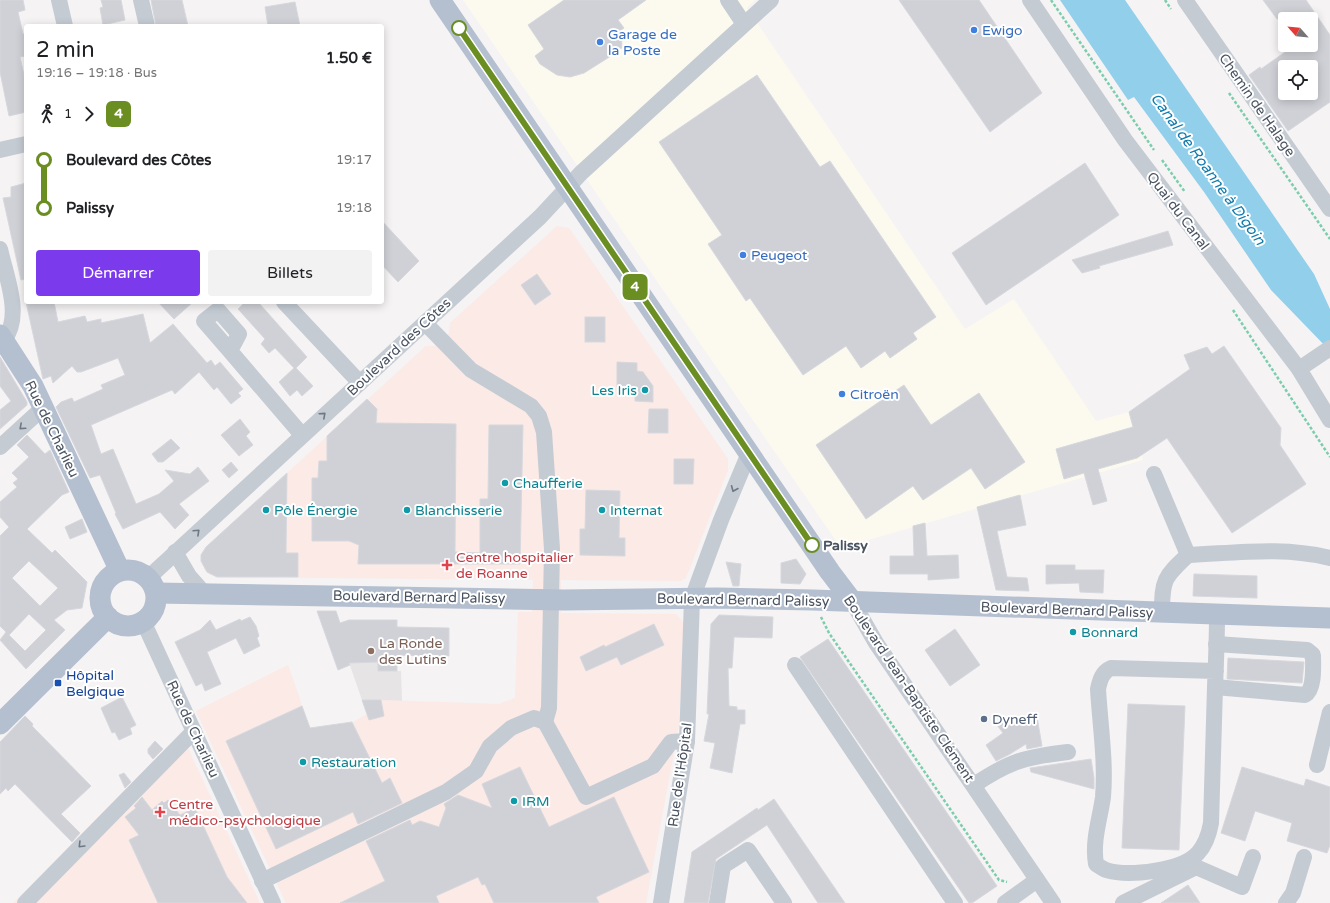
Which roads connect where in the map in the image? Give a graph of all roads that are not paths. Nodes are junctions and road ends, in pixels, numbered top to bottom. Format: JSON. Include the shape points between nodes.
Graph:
{"nodes":[{"id":1,"x":59,"y":0,"type":"edge"},
{"id":2,"x":141,"y":0,"type":"edge"},
{"id":3,"x":440,"y":0,"type":"edge"},
{"id":4,"x":728,"y":0,"type":"edge"},
{"id":5,"x":771,"y":0,"type":"edge"},
{"id":6,"x":1030,"y":0,"type":"edge"},
{"id":7,"x":1185,"y":0,"type":"edge"},
{"id":8,"x":65,"y":24,"type":"edge"},
{"id":9,"x":147,"y":24,"type":"edge"},
{"id":10,"x":744,"y":24,"type":"junction"},
{"id":11,"x":24,"y":144,"type":"edge"},
{"id":12,"x":0,"y":150,"type":"edge"},
{"id":13,"x":568,"y":189,"type":"junction"},
{"id":14,"x":1330,"y":209,"type":"edge"},
{"id":15,"x":0,"y":249,"type":"edge"},
{"id":16,"x":286,"y":304,"type":"edge"},
{"id":17,"x":425,"y":323,"type":"junction"},
{"id":18,"x":2,"y":338,"type":"edge"},
{"id":19,"x":1330,"y":348,"type":"edge"},
{"id":20,"x":230,"y":351,"type":"dead end"},
{"id":21,"x":1299,"y":369,"type":"junction"},
{"id":22,"x":360,"y":383,"type":"junction"},
{"id":23,"x":44,"y":407,"type":"junction"},
{"id":24,"x":1330,"y":420,"type":"edge"},
{"id":25,"x":302,"y":435,"type":"junction"},
{"id":26,"x":0,"y":446,"type":"edge"},
{"id":27,"x":750,"y":453,"type":"junction"},
{"id":28,"x":1154,"y":474,"type":"dead end"},
{"id":29,"x":175,"y":552,"type":"junction"},
{"id":30,"x":1188,"y":555,"type":"junction"},
{"id":31,"x":1330,"y":558,"type":"edge"},
{"id":32,"x":120,"y":571,"type":"junction"},
{"id":33,"x":152,"y":585,"type":"junction"},
{"id":34,"x":204,"y":593,"type":"junction"},
{"id":35,"x":692,"y":599,"type":"junction"},
{"id":36,"x":852,"y":601,"type":"junction"},
{"id":37,"x":1162,"y":613,"type":"junction"},
{"id":38,"x":1217,"y":614,"type":"junction"},
{"id":39,"x":108,"y":617,"type":"junction"},
{"id":40,"x":1330,"y":618,"type":"edge"},
{"id":41,"x":143,"y":621,"type":"junction"},
{"id":42,"x":1216,"y":644,"type":"junction"},
{"id":43,"x":794,"y":665,"type":"dead end"},
{"id":44,"x":1216,"y":671,"type":"junction"},
{"id":45,"x":1215,"y":687,"type":"junction"},
{"id":46,"x":1330,"y":712,"type":"edge"},
{"id":47,"x":545,"y":722,"type":"junction"},
{"id":48,"x":0,"y":724,"type":"edge"},
{"id":49,"x":194,"y":731,"type":"junction"},
{"id":50,"x":688,"y":741,"type":"junction"},
{"id":51,"x":1068,"y":752,"type":"dead end"},
{"id":52,"x":1316,"y":765,"type":"dead end"},
{"id":53,"x":974,"y":785,"type":"junction"},
{"id":54,"x":1253,"y":857,"type":"dead end"},
{"id":55,"x":1304,"y":857,"type":"dead end"},
{"id":56,"x":1036,"y":880,"type":"junction"},
{"id":57,"x":262,"y":881,"type":"junction"},
{"id":58,"x":25,"y":903,"type":"edge"},
{"id":59,"x":273,"y":903,"type":"edge"},
{"id":60,"x":661,"y":903,"type":"edge"},
{"id":61,"x":717,"y":903,"type":"edge"},
{"id":62,"x":784,"y":903,"type":"edge"},
{"id":63,"x":955,"y":903,"type":"edge"},
{"id":64,"x":1005,"y":903,"type":"edge"},
{"id":65,"x":1053,"y":903,"type":"edge"},
{"id":66,"x":1124,"y":903,"type":"edge"},
{"id":67,"x":1286,"y":903,"type":"edge"}],
"edges":[{"from":1,"to":8,"type":"street"},
{"from":2,"to":9,"type":"street"},
{"from":3,"to":13,"type":"main road","name":"Boulevard Jean-Baptiste Clément"},
{"from":4,"to":10,"type":"street"},
{"from":5,"to":10,"type":"street","name":"Boulevard des Côtes"},
{"from":6,"to":21,"type":"street","name":"Quai du Canal","via":[[1125,140]]},
{"from":7,"to":14,"type":"street","name":"Chemin de Halage"},
{"from":10,"to":13,"type":"street","name":"Boulevard des Côtes","via":[[581,173]]},
{"from":11,"to":12,"type":"street"},
{"from":13,"to":17,"type":"street","name":"Boulevard des Côtes"},
{"from":13,"to":27,"type":"main road","name":"Boulevard Jean-Baptiste Clément"},
{"from":15,"to":18,"type":"street","via":[[14,318],[11,332]]},
{"from":16,"to":22,"type":"street"},
{"from":17,"to":22,"type":"street","name":"Boulevard des Côtes"},
{"from":17,"to":47,"type":"street","via":[[471,370],[531,406],[539,416],[544,432],[552,574],[549,708]]},
{"from":18,"to":23,"type":"main road","name":"Rue de Charlieu","via":[[34,386]]},
{"from":19,"to":21,"type":"street"},
{"from":20,"to":25,"type":"street"},
{"from":21,"to":24,"type":"street","name":"Quai du Canal"},
{"from":25,"to":22,"type":"street","name":"Boulevard des Côtes","one_way":true},
{"from":23,"to":26,"type":"street","one_way":true},
{"from":23,"to":32,"type":"main road","name":"Rue de Charlieu"},
{"from":29,"to":25,"type":"street","name":"Boulevard des Côtes","one_way":true},
{"from":27,"to":35,"type":"street","name":"Rue de l'Hôpital","one_way":true,"via":[[721,520]]},
{"from":27,"to":36,"type":"main road","name":"Boulevard Jean-Baptiste Clément"},
{"from":28,"to":30,"type":"street"},
{"from":29,"to":33,"type":"street","name":"Boulevard des Côtes"},
{"from":29,"to":34,"type":"street","via":[[189,576]]},
{"from":30,"to":31,"type":"street","via":[[1283,550]]},
{"from":30,"to":37,"type":"street","via":[[1170,571],[1165,580]]},
{"from":32,"to":33,"type":"main road","via":[[135,570]]},
{"from":32,"to":39,"type":"main road","via":[[111,575],[101,591],[100,600]]},
{"from":33,"to":34,"type":"main road","name":"Boulevard Bernard Palissy"},
{"from":33,"to":41,"type":"main road","via":[[154,609]]},
{"from":34,"to":35,"type":"main road","name":"Boulevard Bernard Palissy","via":[[564,600]]},
{"from":35,"to":36,"type":"main road","name":"Boulevard Bernard Palissy"},
{"from":35,"to":50,"type":"street","name":"Rue de l'Hôpital"},
{"from":36,"to":37,"type":"main road","name":"Boulevard Bernard Palissy"},
{"from":36,"to":53,"type":"street","name":"Boulevard Jean-Baptiste Clément","via":[[876,643]]},
{"from":37,"to":38,"type":"main road","name":"Boulevard Bernard Palissy"},
{"from":38,"to":40,"type":"main road","name":"Boulevard Bernard Palissy"},
{"from":38,"to":42,"type":"street"},
{"from":39,"to":41,"type":"main road","via":[[121,625],[136,625]]},
{"from":39,"to":48,"type":"main road"},
{"from":41,"to":49,"type":"street","name":"Rue de Charlieu"},
{"from":42,"to":44,"type":"street"},
{"from":42,"to":45,"type":"street","via":[[1307,650],[1313,655],[1313,668],[1310,690],[1305,695]]},
{"from":43,"to":63,"type":"street"},
{"from":44,"to":45,"type":"street"},
{"from":44,"to":45,"type":"street","via":[[1111,668],[1102,676],[1098,689],[1103,796],[1094,852],[1096,864],[1105,870],[1117,873],[1158,871],[1197,855],[1204,844],[1211,823]]},
{"from":46,"to":52,"type":"street"},
{"from":47,"to":50,"type":"street","via":[[586,797],[653,766],[671,742]]},
{"from":47,"to":57,"type":"street","via":[[534,718],[510,728],[490,746],[476,770],[446,792]]},
{"from":49,"to":57,"type":"street","name":"Rue de Charlieu"},
{"from":49,"to":58,"type":"street","one_way":true},
{"from":50,"to":60,"type":"street","name":"Rue de l'Hôpital"},
{"from":51,"to":53,"type":"street","via":[[1024,758],[996,770]]},
{"from":53,"to":56,"type":"street","name":"Boulevard Jean-Baptiste Clément"},
{"from":54,"to":66,"type":"street","via":[[1242,887],[1196,867]]},
{"from":55,"to":67,"type":"street","via":[[1293,893]]},
{"from":56,"to":64,"type":"street"},
{"from":56,"to":65,"type":"street","name":"Boulevard Jean-Baptiste Clément"},
{"from":57,"to":59,"type":"street","name":"Rue de Charlieu"},
{"from":61,"to":62,"type":"street","via":[[723,866],[748,850]]}]}
